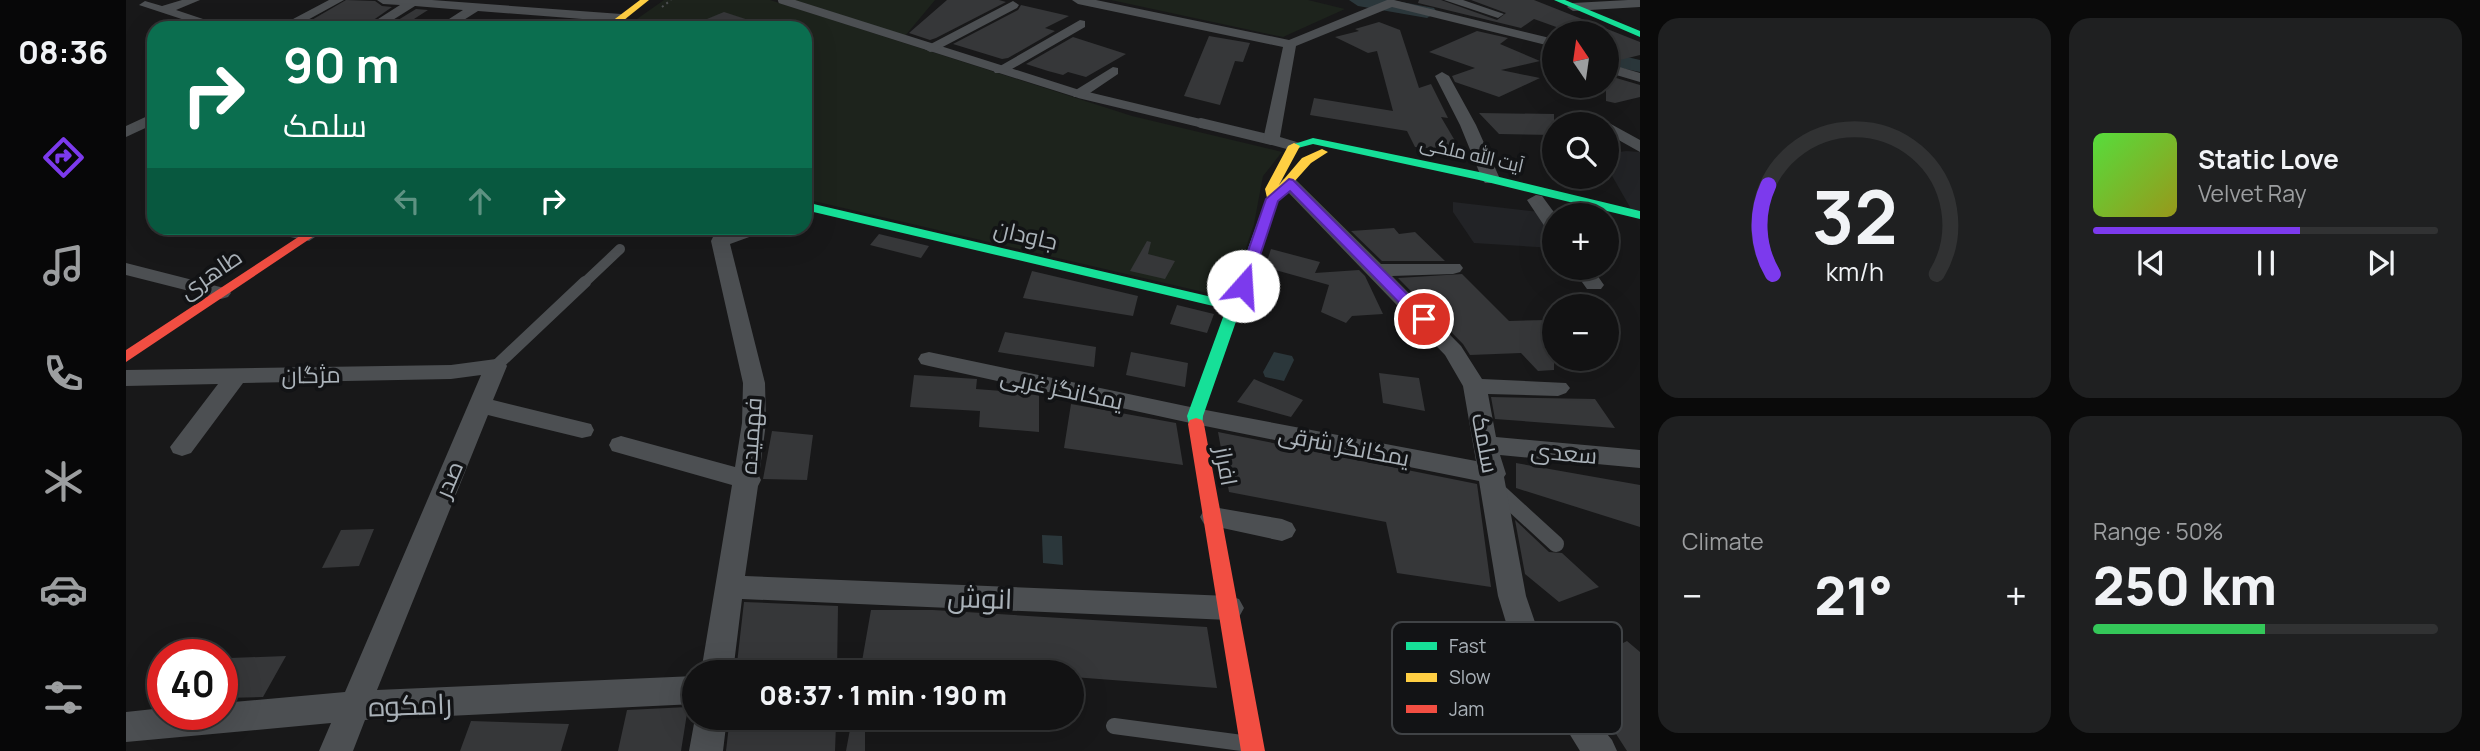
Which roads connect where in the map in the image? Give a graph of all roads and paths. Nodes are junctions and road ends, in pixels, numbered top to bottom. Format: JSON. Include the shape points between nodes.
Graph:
{"nodes":[{"id":1,"x":194,"y":0,"type":"edge"},
{"id":2,"x":338,"y":0,"type":"edge"},
{"id":3,"x":383,"y":0,"type":"edge"},
{"id":4,"x":645,"y":0,"type":"edge"},
{"id":5,"x":782,"y":0,"type":"edge"},
{"id":6,"x":1078,"y":0,"type":"edge"},
{"id":7,"x":1450,"y":0,"type":"edge"},
{"id":8,"x":1558,"y":0,"type":"edge"},
{"id":9,"x":413,"y":2,"type":"junction"},
{"id":10,"x":1640,"y":2,"type":"edge"},
{"id":11,"x":1387,"y":3,"type":"edge"},
{"id":12,"x":145,"y":5,"type":"dead end"},
{"id":13,"x":1013,"y":5,"type":"dead end"},
{"id":14,"x":476,"y":7,"type":"junction"},
{"id":15,"x":1573,"y":7,"type":"junction"},
{"id":16,"x":163,"y":10,"type":"junction"},
{"id":17,"x":537,"y":12,"type":"junction"},
{"id":18,"x":200,"y":21,"type":"edge"},
{"id":19,"x":297,"y":21,"type":"edge"},
{"id":20,"x":382,"y":21,"type":"edge"},
{"id":21,"x":453,"y":21,"type":"edge"},
{"id":22,"x":525,"y":21,"type":"edge"},
{"id":23,"x":601,"y":21,"type":"edge"},
{"id":24,"x":618,"y":21,"type":"edge"},
{"id":25,"x":1533,"y":23,"type":"dead end"},
{"id":26,"x":1080,"y":24,"type":"dead end"},
{"id":27,"x":1477,"y":24,"type":"junction"},
{"id":28,"x":1638,"y":32,"type":"edge"},
{"id":29,"x":1521,"y":35,"type":"junction"},
{"id":30,"x":1502,"y":39,"type":"dead end"},
{"id":31,"x":1542,"y":40,"type":"edge"},
{"id":32,"x":1290,"y":44,"type":"junction"},
{"id":33,"x":930,"y":48,"type":"junction"},
{"id":34,"x":1000,"y":70,"type":"junction"},
{"id":35,"x":1113,"y":71,"type":"dead end"},
{"id":36,"x":1619,"y":71,"type":"edge"},
{"id":37,"x":1442,"y":76,"type":"dead end"},
{"id":38,"x":1640,"y":78,"type":"edge"},
{"id":39,"x":1079,"y":94,"type":"junction"},
{"id":40,"x":147,"y":122,"type":"edge"},
{"id":41,"x":126,"y":132,"type":"edge"},
{"id":42,"x":1619,"y":134,"type":"edge"},
{"id":43,"x":1270,"y":140,"type":"junction"},
{"id":44,"x":1294,"y":146,"type":"junction"},
{"id":45,"x":1640,"y":146,"type":"edge"},
{"id":46,"x":1322,"y":152,"type":"junction"},
{"id":47,"x":1491,"y":179,"type":"junction"},
{"id":48,"x":1289,"y":183,"type":"junction"},
{"id":49,"x":1272,"y":199,"type":"junction"},
{"id":50,"x":1536,"y":200,"type":"junction"},
{"id":51,"x":1549,"y":203,"type":"edge"},
{"id":52,"x":812,"y":208,"type":"edge"},
{"id":53,"x":1542,"y":209,"type":"edge"},
{"id":54,"x":1640,"y":215,"type":"edge"},
{"id":55,"x":1619,"y":219,"type":"edge"},
{"id":56,"x":1640,"y":224,"type":"edge"},
{"id":57,"x":309,"y":235,"type":"edge"},
{"id":58,"x":737,"y":235,"type":"edge"},
{"id":59,"x":620,"y":248,"type":"dead end"},
{"id":60,"x":1452,"y":268,"type":"dead end"},
{"id":61,"x":126,"y":269,"type":"edge"},
{"id":62,"x":1377,"y":270,"type":"junction"},
{"id":63,"x":1591,"y":280,"type":"edge"},
{"id":64,"x":1594,"y":285,"type":"dead end"},
{"id":65,"x":221,"y":293,"type":"junction"},
{"id":66,"x":1236,"y":307,"type":"junction"},
{"id":67,"x":126,"y":357,"type":"edge"},
{"id":68,"x":929,"y":359,"type":"dead end"},
{"id":69,"x":496,"y":366,"type":"junction"},
{"id":70,"x":236,"y":376,"type":"junction"},
{"id":71,"x":126,"y":378,"type":"edge"},
{"id":72,"x":1475,"y":386,"type":"junction"},
{"id":73,"x":1558,"y":388,"type":"dead end"},
{"id":74,"x":480,"y":405,"type":"junction"},
{"id":75,"x":1195,"y":416,"type":"junction"},
{"id":76,"x":582,"y":430,"type":"dead end"},
{"id":77,"x":621,"y":445,"type":"dead end"},
{"id":78,"x":1487,"y":445,"type":"junction"},
{"id":79,"x":182,"y":447,"type":"dead end"},
{"id":80,"x":1640,"y":460,"type":"edge"},
{"id":81,"x":748,"y":480,"type":"junction"},
{"id":82,"x":1494,"y":481,"type":"junction"},
{"id":83,"x":1213,"y":517,"type":"junction"},
{"id":84,"x":1282,"y":530,"type":"dead end"},
{"id":85,"x":1556,"y":544,"type":"dead end"},
{"id":86,"x":731,"y":587,"type":"junction"},
{"id":87,"x":1230,"y":608,"type":"junction"},
{"id":88,"x":1520,"y":622,"type":"edge"},
{"id":89,"x":719,"y":660,"type":"edge"},
{"id":90,"x":682,"y":691,"type":"edge"},
{"id":91,"x":354,"y":706,"type":"junction"},
{"id":92,"x":1114,"y":726,"type":"dead end"},
{"id":93,"x":126,"y":727,"type":"edge"},
{"id":94,"x":709,"y":730,"type":"edge"},
{"id":95,"x":1587,"y":734,"type":"edge"},
{"id":96,"x":1252,"y":748,"type":"edge"},
{"id":97,"x":336,"y":751,"type":"edge"},
{"id":98,"x":706,"y":751,"type":"edge"},
{"id":99,"x":1600,"y":751,"type":"edge"}],
"edges":[{"from":1,"to":16,"type":"street"},
{"from":2,"to":19,"type":"street"},
{"from":3,"to":9,"type":"street"},
{"from":4,"to":24,"type":"street"},
{"from":5,"to":33,"type":"lane"},
{"from":6,"to":32,"type":"street"},
{"from":7,"to":27,"type":"street","via":[[1502,12]]},
{"from":8,"to":15,"type":"street"},
{"from":9,"to":14,"type":"street"},
{"from":9,"to":20,"type":"street"},
{"from":10,"to":15,"type":"street"},
{"from":11,"to":27,"type":"street"},
{"from":11,"to":30,"type":"street"},
{"from":11,"to":32,"type":"street"},
{"from":12,"to":16,"type":"street"},
{"from":13,"to":33,"type":"street"},
{"from":14,"to":17,"type":"street"},
{"from":14,"to":21,"type":"street"},
{"from":15,"to":28,"type":"street"},
{"from":16,"to":18,"type":"street"},
{"from":17,"to":22,"type":"street"},
{"from":17,"to":23,"type":"street"},
{"from":25,"to":29,"type":"street"},
{"from":26,"to":34,"type":"street"},
{"from":27,"to":29,"type":"street"},
{"from":29,"to":31,"type":"street"},
{"from":32,"to":43,"type":"street"},
{"from":33,"to":34,"type":"lane"},
{"from":34,"to":39,"type":"lane"},
{"from":35,"to":39,"type":"street"},
{"from":36,"to":38,"type":"street"},
{"from":37,"to":47,"type":"street"},
{"from":39,"to":43,"type":"lane"},
{"from":40,"to":41,"type":"street"},
{"from":42,"to":45,"type":"street"},
{"from":43,"to":44,"type":"street","name":"آیت الله ملکی"},
{"from":44,"to":46,"type":"street","name":"آیت الله ملکی"},
{"from":44,"to":47,"type":"street","name":"آیت الله ملکی","via":[[1313,141]]},
{"from":44,"to":49,"type":"street","via":[[1271,189]]},
{"from":46,"to":48,"type":"street","via":[[1311,153],[1298,165]]},
{"from":46,"to":50,"type":"street","name":"آیت الله ملکی"},
{"from":47,"to":54,"type":"street","name":"آیت الله ملکی"},
{"from":48,"to":49,"type":"street"},
{"from":48,"to":62,"type":"street","name":"سلمک"},
{"from":49,"to":66,"type":"street"},
{"from":50,"to":51,"type":"street","name":"آیت الله ملکی"},
{"from":50,"to":53,"type":"street"},
{"from":52,"to":66,"type":"street","name":"جاودان"},
{"from":55,"to":56,"type":"street","name":"آیت الله ملکی"},
{"from":57,"to":65,"type":"street","name":"طاهری"},
{"from":58,"to":81,"type":"street","name":"فهمیده","via":[[720,241],[754,383]]},
{"from":59,"to":69,"type":"lane","name":"صدر"},
{"from":60,"to":62,"type":"street"},
{"from":61,"to":65,"type":"street"},
{"from":62,"to":72,"type":"street","name":"سلمک","via":[[1452,351]]},
{"from":63,"to":64,"type":"street"},
{"from":65,"to":67,"type":"street","name":"طاهری"},
{"from":66,"to":75,"type":"street"},
{"from":68,"to":75,"type":"street","name":"یمکانگز غربی"},
{"from":69,"to":70,"type":"street","name":"مژگان","via":[[451,372]]},
{"from":69,"to":74,"type":"street","name":"صدر"},
{"from":70,"to":71,"type":"street","name":"مژگان"},
{"from":70,"to":79,"type":"street"},
{"from":72,"to":73,"type":"street"},
{"from":72,"to":78,"type":"street","name":"سلمک"},
{"from":74,"to":76,"type":"street"},
{"from":74,"to":91,"type":"street","name":"صدر"},
{"from":75,"to":82,"type":"street","name":"یمکانگز شرقی"},
{"from":75,"to":83,"type":"street","name":"افراز"},
{"from":77,"to":81,"type":"street"},
{"from":78,"to":80,"type":"street","name":"سعدی"},
{"from":78,"to":82,"type":"street","name":"سلمک"},
{"from":81,"to":86,"type":"street","name":"فهمیده"},
{"from":82,"to":85,"type":"lane"},
{"from":82,"to":88,"type":"street","name":"سلمک","via":[[1512,596]]},
{"from":83,"to":84,"type":"street"},
{"from":83,"to":87,"type":"street","name":"افراز"},
{"from":86,"to":87,"type":"street","name":"انوش"},
{"from":86,"to":89,"type":"street","name":"فهمیده"},
{"from":87,"to":96,"type":"street","name":"افراز"},
{"from":90,"to":91,"type":"street","name":"رامکوه"},
{"from":91,"to":93,"type":"street","name":"رامکوه"},
{"from":91,"to":97,"type":"street","name":"صدر"},
{"from":92,"to":96,"type":"lane"},
{"from":94,"to":98,"type":"street"},
{"from":95,"to":99,"type":"street","name":"سلمک"}]}
